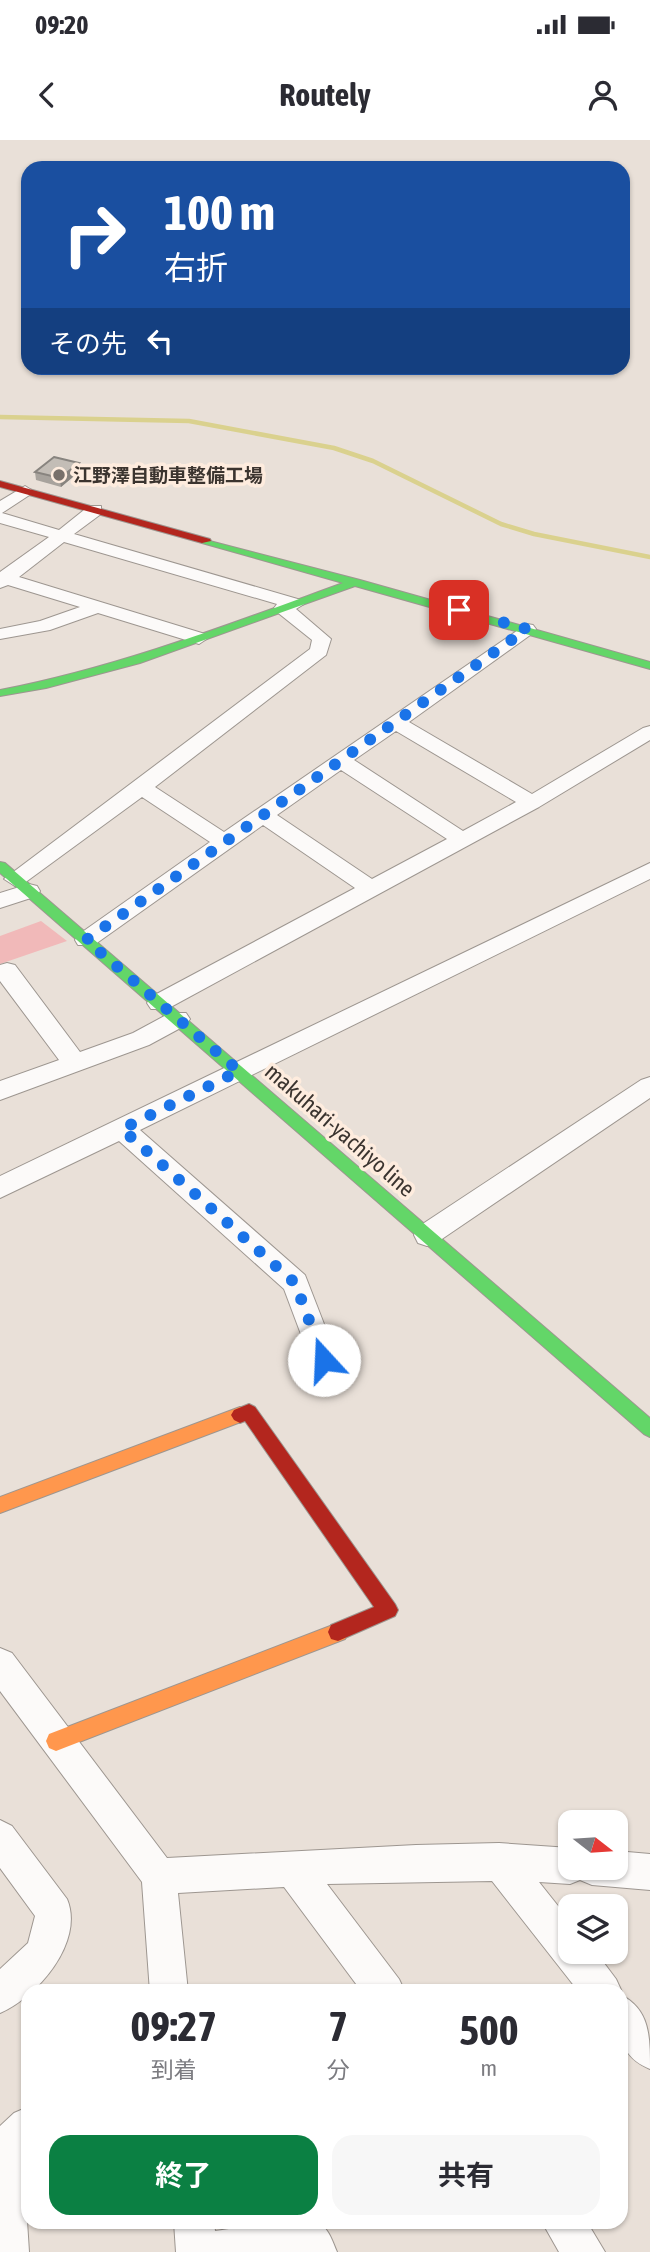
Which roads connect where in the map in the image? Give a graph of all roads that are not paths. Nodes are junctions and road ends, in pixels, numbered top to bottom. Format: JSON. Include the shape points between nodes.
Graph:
{"nodes":[{"id":1,"x":0,"y":484,"type":"edge"},
{"id":2,"x":25,"y":491,"type":"junction"},
{"id":3,"x":0,"y":509,"type":"edge"},
{"id":4,"x":95,"y":510,"type":"junction"},
{"id":5,"x":0,"y":518,"type":"edge"},
{"id":6,"x":61,"y":536,"type":"junction"},
{"id":7,"x":2,"y":580,"type":"edge"},
{"id":8,"x":356,"y":582,"type":"junction"},
{"id":9,"x":289,"y":606,"type":"junction"},
{"id":10,"x":98,"y":607,"type":"junction"},
{"id":11,"x":527,"y":629,"type":"junction"},
{"id":12,"x":0,"y":634,"type":"edge"},
{"id":13,"x":199,"y":638,"type":"junction"},
{"id":14,"x":650,"y":666,"type":"edge"},
{"id":15,"x":0,"y":693,"type":"edge"},
{"id":16,"x":395,"y":722,"type":"junction"},
{"id":17,"x":650,"y":732,"type":"edge"},
{"id":18,"x":340,"y":760,"type":"junction"},
{"id":19,"x":141,"y":788,"type":"junction"},
{"id":20,"x":532,"y":803,"type":"junction"},
{"id":21,"x":263,"y":815,"type":"junction"},
{"id":22,"x":463,"y":840,"type":"junction"},
{"id":23,"x":224,"y":842,"type":"junction"},
{"id":24,"x":650,"y":870,"type":"edge"},
{"id":25,"x":15,"y":878,"type":"edge"},
{"id":26,"x":371,"y":889,"type":"junction"},
{"id":27,"x":0,"y":901,"type":"edge"},
{"id":28,"x":86,"y":940,"type":"junction"},
{"id":29,"x":0,"y":974,"type":"edge"},
{"id":30,"x":169,"y":1011,"type":"junction"},
{"id":31,"x":75,"y":1064,"type":"junction"},
{"id":32,"x":239,"y":1071,"type":"junction"},
{"id":33,"x":650,"y":1086,"type":"edge"},
{"id":34,"x":0,"y":1091,"type":"edge"},
{"id":35,"x":122,"y":1129,"type":"junction"},
{"id":36,"x":0,"y":1188,"type":"edge"},
{"id":37,"x":427,"y":1236,"type":"junction"},
{"id":38,"x":324,"y":1360,"type":"dead end"},
{"id":39,"x":645,"y":1417,"type":"edge"},
{"id":40,"x":0,"y":1505,"type":"edge"},
{"id":41,"x":0,"y":1664,"type":"edge"},
{"id":42,"x":56,"y":1741,"type":"junction"},
{"id":43,"x":0,"y":1838,"type":"edge"},
{"id":44,"x":499,"y":1861,"type":"junction"},
{"id":45,"x":558,"y":1865,"type":"edge"},
{"id":46,"x":293,"y":1869,"type":"junction"},
{"id":47,"x":628,"y":1869,"type":"edge"},
{"id":48,"x":650,"y":1871,"type":"edge"},
{"id":49,"x":159,"y":1876,"type":"junction"},
{"id":50,"x":558,"y":1935,"type":"edge"},
{"id":51,"x":581,"y":1964,"type":"edge"},
{"id":52,"x":168,"y":1984,"type":"edge"},
{"id":53,"x":380,"y":1984,"type":"edge"},
{"id":54,"x":598,"y":1984,"type":"edge"},
{"id":55,"x":0,"y":1994,"type":"edge"},
{"id":56,"x":628,"y":2023,"type":"edge"},
{"id":57,"x":650,"y":2050,"type":"edge"},
{"id":58,"x":10,"y":2144,"type":"edge"},
{"id":59,"x":195,"y":2229,"type":"edge"},
{"id":60,"x":567,"y":2229,"type":"edge"},
{"id":61,"x":8,"y":2252,"type":"edge"},
{"id":62,"x":197,"y":2252,"type":"edge"},
{"id":63,"x":212,"y":2252,"type":"edge"},
{"id":64,"x":316,"y":2252,"type":"edge"},
{"id":65,"x":584,"y":2252,"type":"edge"}],
"edges":[{"from":1,"to":2,"type":"street"},
{"from":2,"to":3,"type":"street"},
{"from":2,"to":4,"type":"street"},
{"from":4,"to":6,"type":"street"},
{"from":4,"to":8,"type":"street"},
{"from":5,"to":6,"type":"street"},
{"from":6,"to":7,"type":"street"},
{"from":6,"to":9,"type":"street"},
{"from":7,"to":10,"type":"street"},
{"from":8,"to":9,"type":"street"},
{"from":8,"to":11,"type":"street"},
{"from":9,"to":13,"type":"street"},
{"from":9,"to":19,"type":"street","via":[[322,639],[319,650]]},
{"from":10,"to":12,"type":"street","via":[[44,626]]},
{"from":10,"to":13,"type":"street"},
{"from":11,"to":14,"type":"street"},
{"from":11,"to":16,"type":"street"},
{"from":13,"to":15,"type":"street","via":[[81,677]]},
{"from":16,"to":18,"type":"street"},
{"from":16,"to":20,"type":"street"},
{"from":17,"to":20,"type":"street"},
{"from":18,"to":21,"type":"street"},
{"from":18,"to":22,"type":"street"},
{"from":19,"to":23,"type":"street"},
{"from":19,"to":25,"type":"street"},
{"from":20,"to":22,"type":"street"},
{"from":21,"to":23,"type":"street"},
{"from":21,"to":26,"type":"street"},
{"from":22,"to":26,"type":"street"},
{"from":23,"to":28,"type":"street"},
{"from":24,"to":32,"type":"street"},
{"from":25,"to":27,"type":"street"},
{"from":25,"to":28,"type":"street","name":"makuhari-yachiyo line"},
{"from":26,"to":30,"type":"street"},
{"from":28,"to":30,"type":"street","name":"makuhari-yachiyo line"},
{"from":29,"to":31,"type":"street","via":[[7,971]]},
{"from":30,"to":31,"type":"street","via":[[141,1039]]},
{"from":30,"to":32,"type":"street","name":"makuhari-yachiyo line"},
{"from":31,"to":34,"type":"street"},
{"from":32,"to":35,"type":"street"},
{"from":32,"to":37,"type":"street","name":"makuhari-yachiyo line"},
{"from":33,"to":37,"type":"street"},
{"from":35,"to":36,"type":"street"},
{"from":35,"to":38,"type":"street","via":[[295,1283]]},
{"from":37,"to":39,"type":"street","name":"makuhari-yachiyo line"},
{"from":40,"to":42,"type":"street","via":[[249,1412],[388,1610],[287,1654]]},
{"from":41,"to":42,"type":"street"},
{"from":42,"to":49,"type":"street"},
{"from":43,"to":55,"type":"street","via":[[54,1912],[44,1953]]},
{"from":44,"to":45,"type":"street"},
{"from":44,"to":46,"type":"street"},
{"from":44,"to":50,"type":"street"},
{"from":46,"to":49,"type":"street"},
{"from":46,"to":53,"type":"street"},
{"from":47,"to":48,"type":"street"},
{"from":49,"to":52,"type":"street"},
{"from":51,"to":54,"type":"street"},
{"from":56,"to":57,"type":"street"},
{"from":58,"to":61,"type":"street"},
{"from":59,"to":62,"type":"street"},
{"from":60,"to":65,"type":"street"},
{"from":63,"to":64,"type":"street","via":[[308,2240]]}]}
